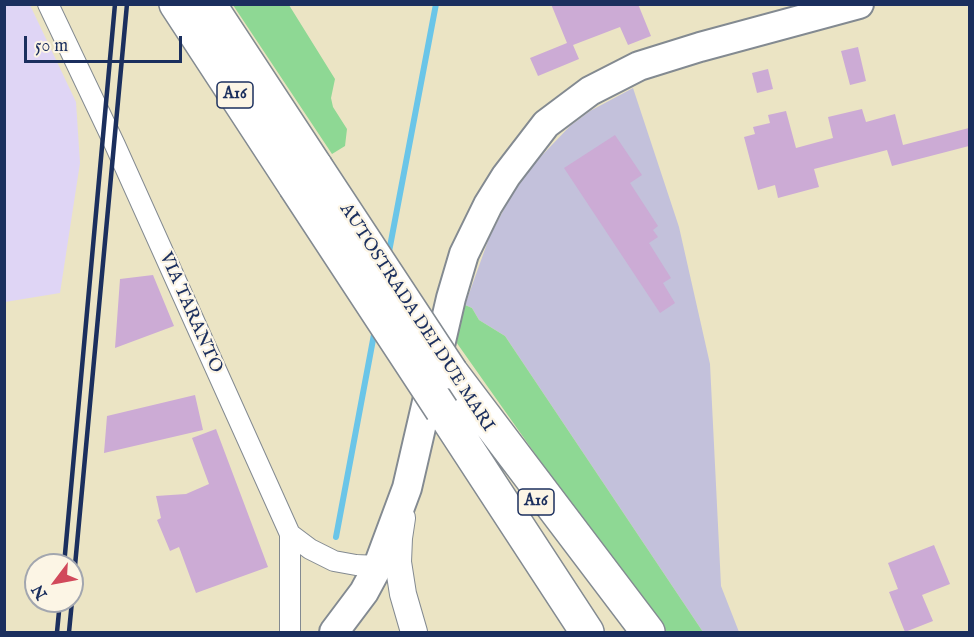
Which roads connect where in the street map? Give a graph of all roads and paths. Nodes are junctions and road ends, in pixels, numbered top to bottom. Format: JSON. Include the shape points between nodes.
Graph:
{"nodes":[{"id":1,"x":48,"y":4,"type":"edge"},
{"id":2,"x":176,"y":4,"type":"edge"},
{"id":3,"x":209,"y":4,"type":"edge"},
{"id":4,"x":858,"y":4,"type":"edge"},
{"id":5,"x":305,"y":176,"type":"junction"},
{"id":6,"x":452,"y":372,"type":"junction"},
{"id":7,"x":407,"y":488,"type":"junction"},
{"id":8,"x":290,"y":534,"type":"junction"},
{"id":9,"x":378,"y":566,"type":"junction"},
{"id":10,"x":403,"y":594,"type":"junction"},
{"id":11,"x":290,"y":633,"type":"edge"},
{"id":12,"x":334,"y":633,"type":"edge"},
{"id":13,"x":414,"y":633,"type":"edge"},
{"id":14,"x":587,"y":633,"type":"edge"},
{"id":15,"x":621,"y":633,"type":"edge"},
{"id":16,"x":648,"y":633,"type":"edge"}],
"edges":[{"from":1,"to":8,"type":"street","name":"VIA TARANTO"},
{"from":2,"to":5,"type":"highway","name":"AUTOSTRADA DEI DUE MARI","number":"A16"},
{"from":3,"to":5,"type":"highway","name":"AUTOSTRADA DEI DUE MARI","number":"A16"},
{"from":4,"to":7,"type":"main road","via":[[639,66],[590,91],[546,124],[506,176],[464,254]]},
{"from":5,"to":6,"type":"highway","name":"AUTOSTRADA DEI DUE MARI","number":"A16","bridge":true},
{"from":5,"to":14,"type":"highway","name":"AUTOSTRADA DEI DUE MARI","number":"A16","bridge":true,"via":[[442,410]]},
{"from":6,"to":15,"type":"highway","name":"AUTOSTRADA DEI DUE MARI","number":"A16"},
{"from":6,"to":16,"type":"highway"},
{"from":7,"to":9,"type":"main road"},
{"from":7,"to":10,"type":"street","via":[[398,562]]},
{"from":8,"to":9,"type":"street","via":[[334,561]]},
{"from":8,"to":11,"type":"street"},
{"from":9,"to":10,"type":"street"},
{"from":9,"to":12,"type":"main road"},
{"from":10,"to":13,"type":"street"}]}
